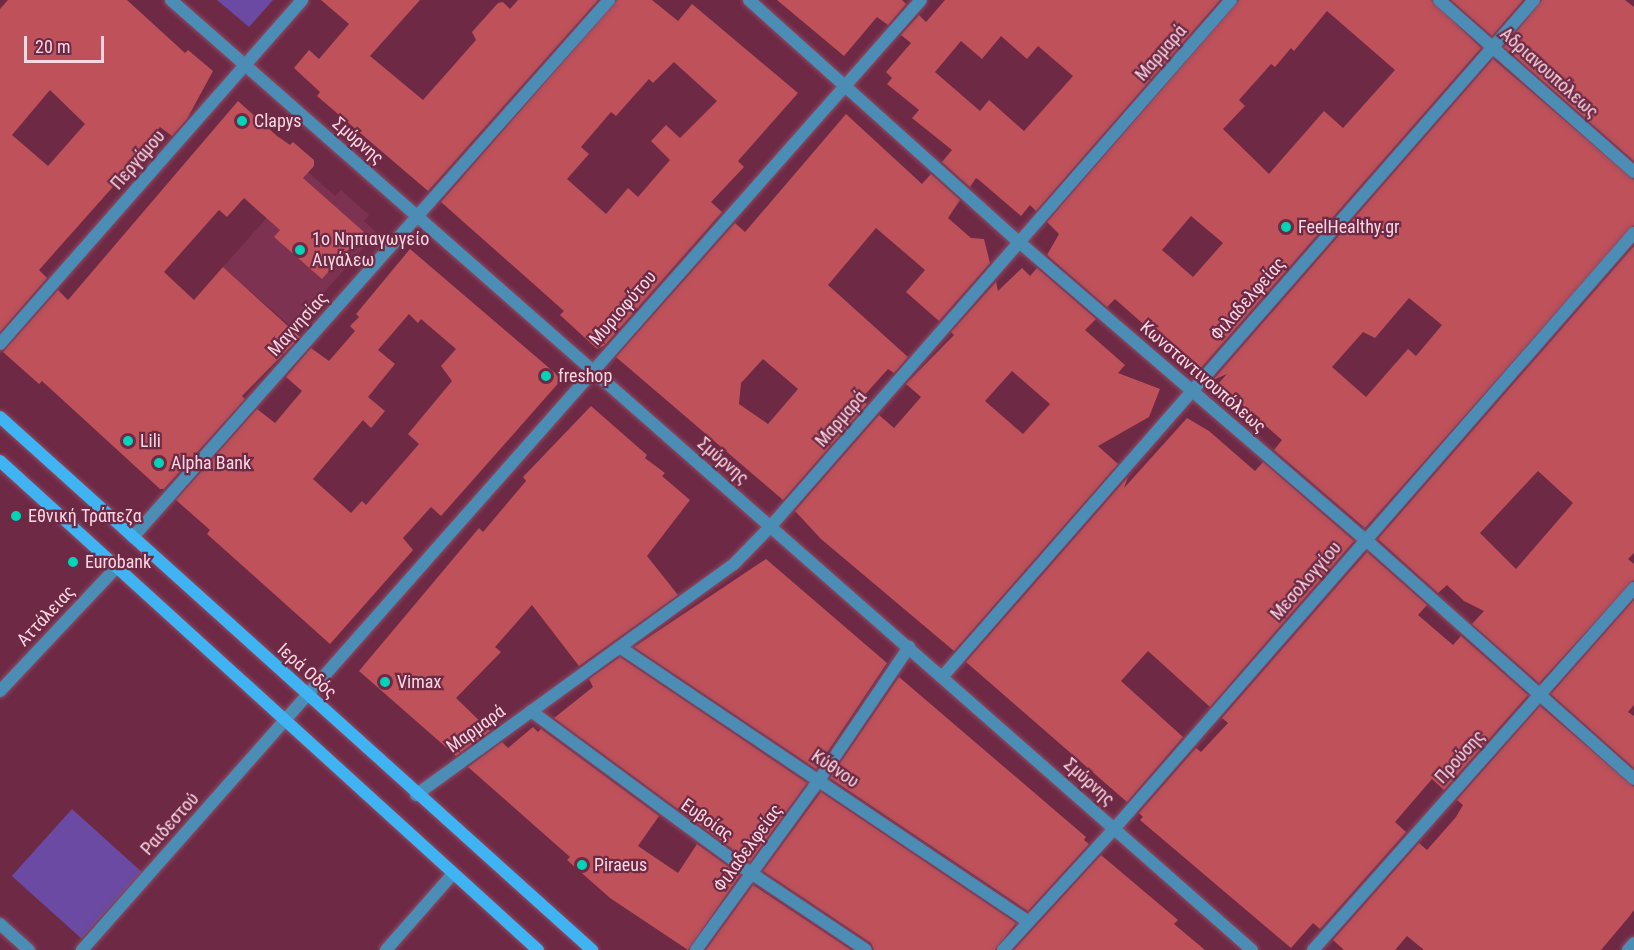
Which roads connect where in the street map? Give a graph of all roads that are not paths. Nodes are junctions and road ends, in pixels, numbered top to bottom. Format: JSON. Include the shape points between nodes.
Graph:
{"nodes":[{"id":1,"x":171,"y":0,"type":"edge"},
{"id":2,"x":302,"y":0,"type":"edge"},
{"id":3,"x":609,"y":0,"type":"edge"},
{"id":4,"x":749,"y":0,"type":"edge"},
{"id":5,"x":921,"y":0,"type":"edge"},
{"id":6,"x":1231,"y":0,"type":"edge"},
{"id":7,"x":1439,"y":0,"type":"edge"},
{"id":8,"x":1534,"y":0,"type":"edge"},
{"id":9,"x":1492,"y":47,"type":"junction"},
{"id":10,"x":246,"y":66,"type":"junction"},
{"id":11,"x":845,"y":84,"type":"junction"},
{"id":12,"x":1634,"y":172,"type":"edge"},
{"id":13,"x":417,"y":217,"type":"junction"},
{"id":14,"x":1634,"y":233,"type":"edge"},
{"id":15,"x":1019,"y":242,"type":"junction"},
{"id":16,"x":0,"y":344,"type":"edge"},
{"id":17,"x":591,"y":372,"type":"junction"},
{"id":18,"x":1192,"y":392,"type":"junction"},
{"id":19,"x":0,"y":417,"type":"edge"},
{"id":20,"x":0,"y":461,"type":"edge"},
{"id":21,"x":771,"y":526,"type":"junction"},
{"id":22,"x":133,"y":537,"type":"junction"},
{"id":23,"x":1366,"y":540,"type":"junction"},
{"id":24,"x":117,"y":567,"type":"junction"},
{"id":25,"x":1634,"y":588,"type":"edge"},
{"id":26,"x":909,"y":647,"type":"junction"},
{"id":27,"x":621,"y":648,"type":"junction"},
{"id":28,"x":943,"y":676,"type":"junction"},
{"id":29,"x":0,"y":691,"type":"edge"},
{"id":30,"x":308,"y":696,"type":"junction"},
{"id":31,"x":1539,"y":696,"type":"junction"},
{"id":32,"x":531,"y":711,"type":"junction"},
{"id":33,"x":285,"y":723,"type":"junction"},
{"id":34,"x":1634,"y":779,"type":"edge"},
{"id":35,"x":819,"y":780,"type":"junction"},
{"id":36,"x":417,"y":795,"type":"junction"},
{"id":37,"x":1114,"y":829,"type":"junction"},
{"id":38,"x":751,"y":873,"type":"junction"},
{"id":39,"x":452,"y":875,"type":"junction"},
{"id":40,"x":1028,"y":921,"type":"junction"},
{"id":41,"x":0,"y":924,"type":"edge"},
{"id":42,"x":1634,"y":944,"type":"edge"},
{"id":43,"x":29,"y":950,"type":"edge"},
{"id":44,"x":82,"y":950,"type":"edge"},
{"id":45,"x":386,"y":950,"type":"edge"},
{"id":46,"x":538,"y":950,"type":"edge"},
{"id":47,"x":592,"y":950,"type":"edge"},
{"id":48,"x":696,"y":950,"type":"edge"},
{"id":49,"x":866,"y":950,"type":"edge"},
{"id":50,"x":1003,"y":950,"type":"edge"},
{"id":51,"x":1252,"y":950,"type":"edge"},
{"id":52,"x":1313,"y":950,"type":"edge"},
{"id":53,"x":1628,"y":950,"type":"edge"}],
"edges":[{"from":1,"to":10,"type":"street","name":"Σμύρνης"},
{"from":2,"to":10,"type":"street","name":"Περγάμου"},
{"from":3,"to":13,"type":"street","name":"Μαγνησίας"},
{"from":4,"to":11,"type":"street","name":"Κωνσταντινουπόλεως"},
{"from":5,"to":11,"type":"street","name":"Μυριοφύτου"},
{"from":6,"to":15,"type":"street","name":"Μαρμαρά"},
{"from":7,"to":9,"type":"street","name":"Αδριανουπόλεως"},
{"from":8,"to":9,"type":"street","name":"Φιλαδελφείας"},
{"from":9,"to":12,"type":"street","name":"Αδριανουπόλεως"},
{"from":9,"to":18,"type":"street","name":"Φιλαδελφείας"},
{"from":10,"to":13,"type":"street","name":"Σμύρνης"},
{"from":10,"to":16,"type":"street","name":"Περγάμου"},
{"from":11,"to":15,"type":"street","name":"Κωνσταντινουπόλεως"},
{"from":11,"to":17,"type":"street","name":"Μυριοφύτου"},
{"from":13,"to":17,"type":"street","name":"Σμύρνης"},
{"from":13,"to":22,"type":"street","name":"Μαγνησίας"},
{"from":14,"to":23,"type":"street","name":"Μεσολογγίου"},
{"from":15,"to":18,"type":"street","name":"Κωνσταντινουπόλεως"},
{"from":15,"to":21,"type":"street","name":"Μαρμαρά"},
{"from":17,"to":21,"type":"street","name":"Σμύρνης"},
{"from":17,"to":30,"type":"street","name":"Μυριοφύτου"},
{"from":18,"to":23,"type":"street","name":"Κωνσταντινουπόλεως"},
{"from":18,"to":28,"type":"street","name":"Φιλαδελφείας"},
{"from":19,"to":22,"type":"main road","name":"Ιερά Οδός"},
{"from":20,"to":24,"type":"main road"},
{"from":21,"to":26,"type":"street","name":"Σμύρνης"},
{"from":21,"to":27,"type":"street","name":"Μαρμαρά","via":[[734,564]]},
{"from":22,"to":30,"type":"main road","name":"Ιερά Οδός"},
{"from":23,"to":31,"type":"street","name":"Κωνσταντινουπόλεως"},
{"from":23,"to":37,"type":"street","name":"Μεσολογγίου"},
{"from":24,"to":29,"type":"street","name":"Αττάλειας"},
{"from":24,"to":33,"type":"main road"},
{"from":25,"to":31,"type":"street","name":"Προύσης"},
{"from":26,"to":28,"type":"street","name":"Σμύρνης"},
{"from":26,"to":35,"type":"street","name":"Φιλαδελφείας"},
{"from":27,"to":32,"type":"street","name":"Μαρμαρά"},
{"from":27,"to":35,"type":"street","name":"Κύθνου"},
{"from":28,"to":37,"type":"street","name":"Σμύρνης"},
{"from":30,"to":33,"type":"street","name":"Μυριοφύτου"},
{"from":30,"to":36,"type":"main road","name":"Ιερά Οδός"},
{"from":31,"to":34,"type":"street","name":"Κωνσταντινουπόλεως"},
{"from":31,"to":52,"type":"street","name":"Προύσης"},
{"from":32,"to":36,"type":"street","name":"Μαρμαρά"},
{"from":32,"to":38,"type":"street","name":"Ευβοίας"},
{"from":33,"to":39,"type":"main road"},
{"from":33,"to":44,"type":"street","name":"Ραιδεστού"},
{"from":35,"to":38,"type":"street","name":"Φιλαδελφείας"},
{"from":35,"to":40,"type":"street","name":"Κύθνου"},
{"from":36,"to":47,"type":"main road","name":"Ιερά Οδός"},
{"from":37,"to":40,"type":"street","name":"Μεσολογγίου"},
{"from":37,"to":51,"type":"street","name":"Σμύρνης"},
{"from":38,"to":48,"type":"street","name":"Φιλαδελφείας"},
{"from":38,"to":49,"type":"street","name":"Ευβοίας"},
{"from":39,"to":45,"type":"street"},
{"from":39,"to":46,"type":"main road"},
{"from":40,"to":50,"type":"street","name":"Μεσολογγίου"},
{"from":41,"to":43,"type":"street"},
{"from":42,"to":53,"type":"street"}]}
